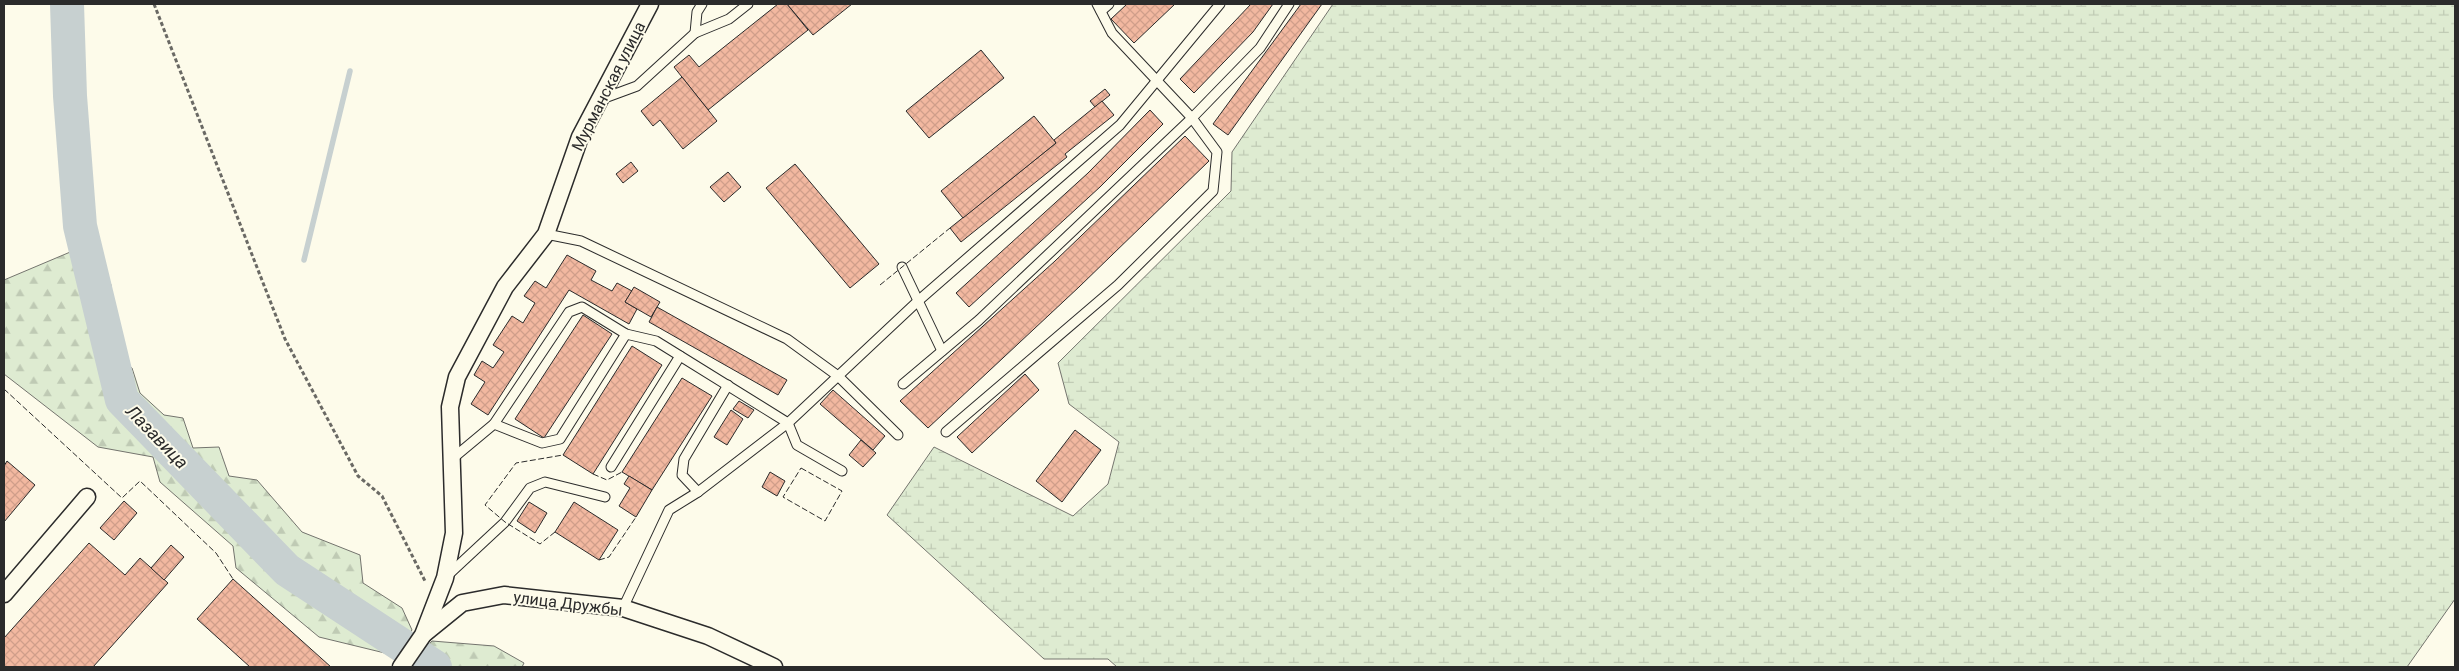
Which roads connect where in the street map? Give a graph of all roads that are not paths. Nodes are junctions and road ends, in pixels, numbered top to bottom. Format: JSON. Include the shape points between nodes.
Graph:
{"nodes":[{"id":1,"x":650,"y":4,"type":"edge"},
{"id":2,"x":702,"y":4,"type":"edge"},
{"id":3,"x":748,"y":4,"type":"edge"},
{"id":4,"x":1109,"y":4,"type":"edge"},
{"id":5,"x":1220,"y":4,"type":"edge"},
{"id":6,"x":1289,"y":4,"type":"edge"},
{"id":7,"x":1099,"y":8,"type":"edge"},
{"id":8,"x":694,"y":33,"type":"junction"},
{"id":9,"x":1156,"y":79,"type":"junction"},
{"id":10,"x":599,"y":100,"type":"junction"},
{"id":11,"x":1192,"y":118,"type":"junction"},
{"id":12,"x":546,"y":234,"type":"junction"},
{"id":13,"x":902,"y":267,"type":"dead end"},
{"id":14,"x":918,"y":301,"type":"junction"},
{"id":15,"x":626,"y":334,"type":"junction"},
{"id":16,"x":942,"y":351,"type":"junction"},
{"id":17,"x":680,"y":356,"type":"junction"},
{"id":18,"x":838,"y":376,"type":"junction"},
{"id":19,"x":903,"y":384,"type":"dead end"},
{"id":20,"x":728,"y":386,"type":"junction"},
{"id":21,"x":788,"y":423,"type":"junction"},
{"id":22,"x":494,"y":424,"type":"junction"},
{"id":23,"x":946,"y":432,"type":"dead end"},
{"id":24,"x":898,"y":435,"type":"dead end"},
{"id":25,"x":451,"y":460,"type":"junction"},
{"id":26,"x":611,"y":467,"type":"dead end"},
{"id":27,"x":842,"y":471,"type":"dead end"},
{"id":28,"x":698,"y":492,"type":"junction"},
{"id":29,"x":87,"y":497,"type":"dead end"},
{"id":30,"x":605,"y":497,"type":"dead end"},
{"id":31,"x":445,"y":578,"type":"junction"},
{"id":32,"x":4,"y":594,"type":"edge"},
{"id":33,"x":623,"y":608,"type":"junction"},
{"id":34,"x":423,"y":635,"type":"junction"},
{"id":35,"x":402,"y":666,"type":"edge"},
{"id":36,"x":774,"y":667,"type":"edge"}],
"edges":[{"from":1,"to":10,"type":"street","name":"Мурманская улица"},
{"from":2,"to":8,"type":"lane","via":[[697,12]]},
{"from":3,"to":8,"type":"lane","via":[[729,20]]},
{"from":4,"to":7,"type":"lane"},
{"from":5,"to":9,"type":"lane"},
{"from":6,"to":11,"type":"lane","via":[[1260,48]]},
{"from":7,"to":9,"type":"lane","via":[[1112,32]]},
{"from":8,"to":10,"type":"lane","via":[[637,86]]},
{"from":9,"to":11,"type":"lane"},
{"from":9,"to":14,"type":"lane","via":[[1120,125]]},
{"from":10,"to":12,"type":"street","name":"Мурманская улица","via":[[580,137]]},
{"from":11,"to":16,"type":"lane","via":[[979,320]]},
{"from":11,"to":23,"type":"lane","via":[[1217,152],[1213,191],[1118,285]]},
{"from":12,"to":18,"type":"lane","via":[[581,241],[788,339]]},
{"from":12,"to":25,"type":"street","name":"Мурманская улица","via":[[505,287],[457,377],[450,407]]},
{"from":13,"to":14,"type":"lane"},
{"from":14,"to":16,"type":"lane"},
{"from":14,"to":18,"type":"lane"},
{"from":15,"to":17,"type":"lane","via":[[656,341]]},
{"from":15,"to":22,"type":"lane","via":[[560,439],[542,443]]},
{"from":15,"to":22,"type":"lane","via":[[582,307],[569,312]]},
{"from":16,"to":19,"type":"lane"},
{"from":17,"to":20,"type":"lane"},
{"from":17,"to":26,"type":"lane"},
{"from":18,"to":21,"type":"lane"},
{"from":18,"to":24,"type":"lane"},
{"from":20,"to":21,"type":"lane"},
{"from":20,"to":28,"type":"lane","via":[[684,459],[682,475]]},
{"from":21,"to":27,"type":"lane","via":[[797,446]]},
{"from":21,"to":28,"type":"lane"},
{"from":22,"to":25,"type":"lane"},
{"from":25,"to":31,"type":"street","name":"Мурманская улица","via":[[454,533]]},
{"from":28,"to":33,"type":"lane","via":[[669,510]]},
{"from":29,"to":32,"type":"street"},
{"from":30,"to":31,"type":"lane","via":[[545,482],[530,488],[505,522]]},
{"from":31,"to":34,"type":"street","name":"Мурманская улица"},
{"from":33,"to":34,"type":"street","name":"улица Дружбы","via":[[504,595],[462,603]]},
{"from":33,"to":36,"type":"street","name":"улица Дружбы","via":[[708,636]]},
{"from":34,"to":35,"type":"street","name":"Мурманская улица"}]}
